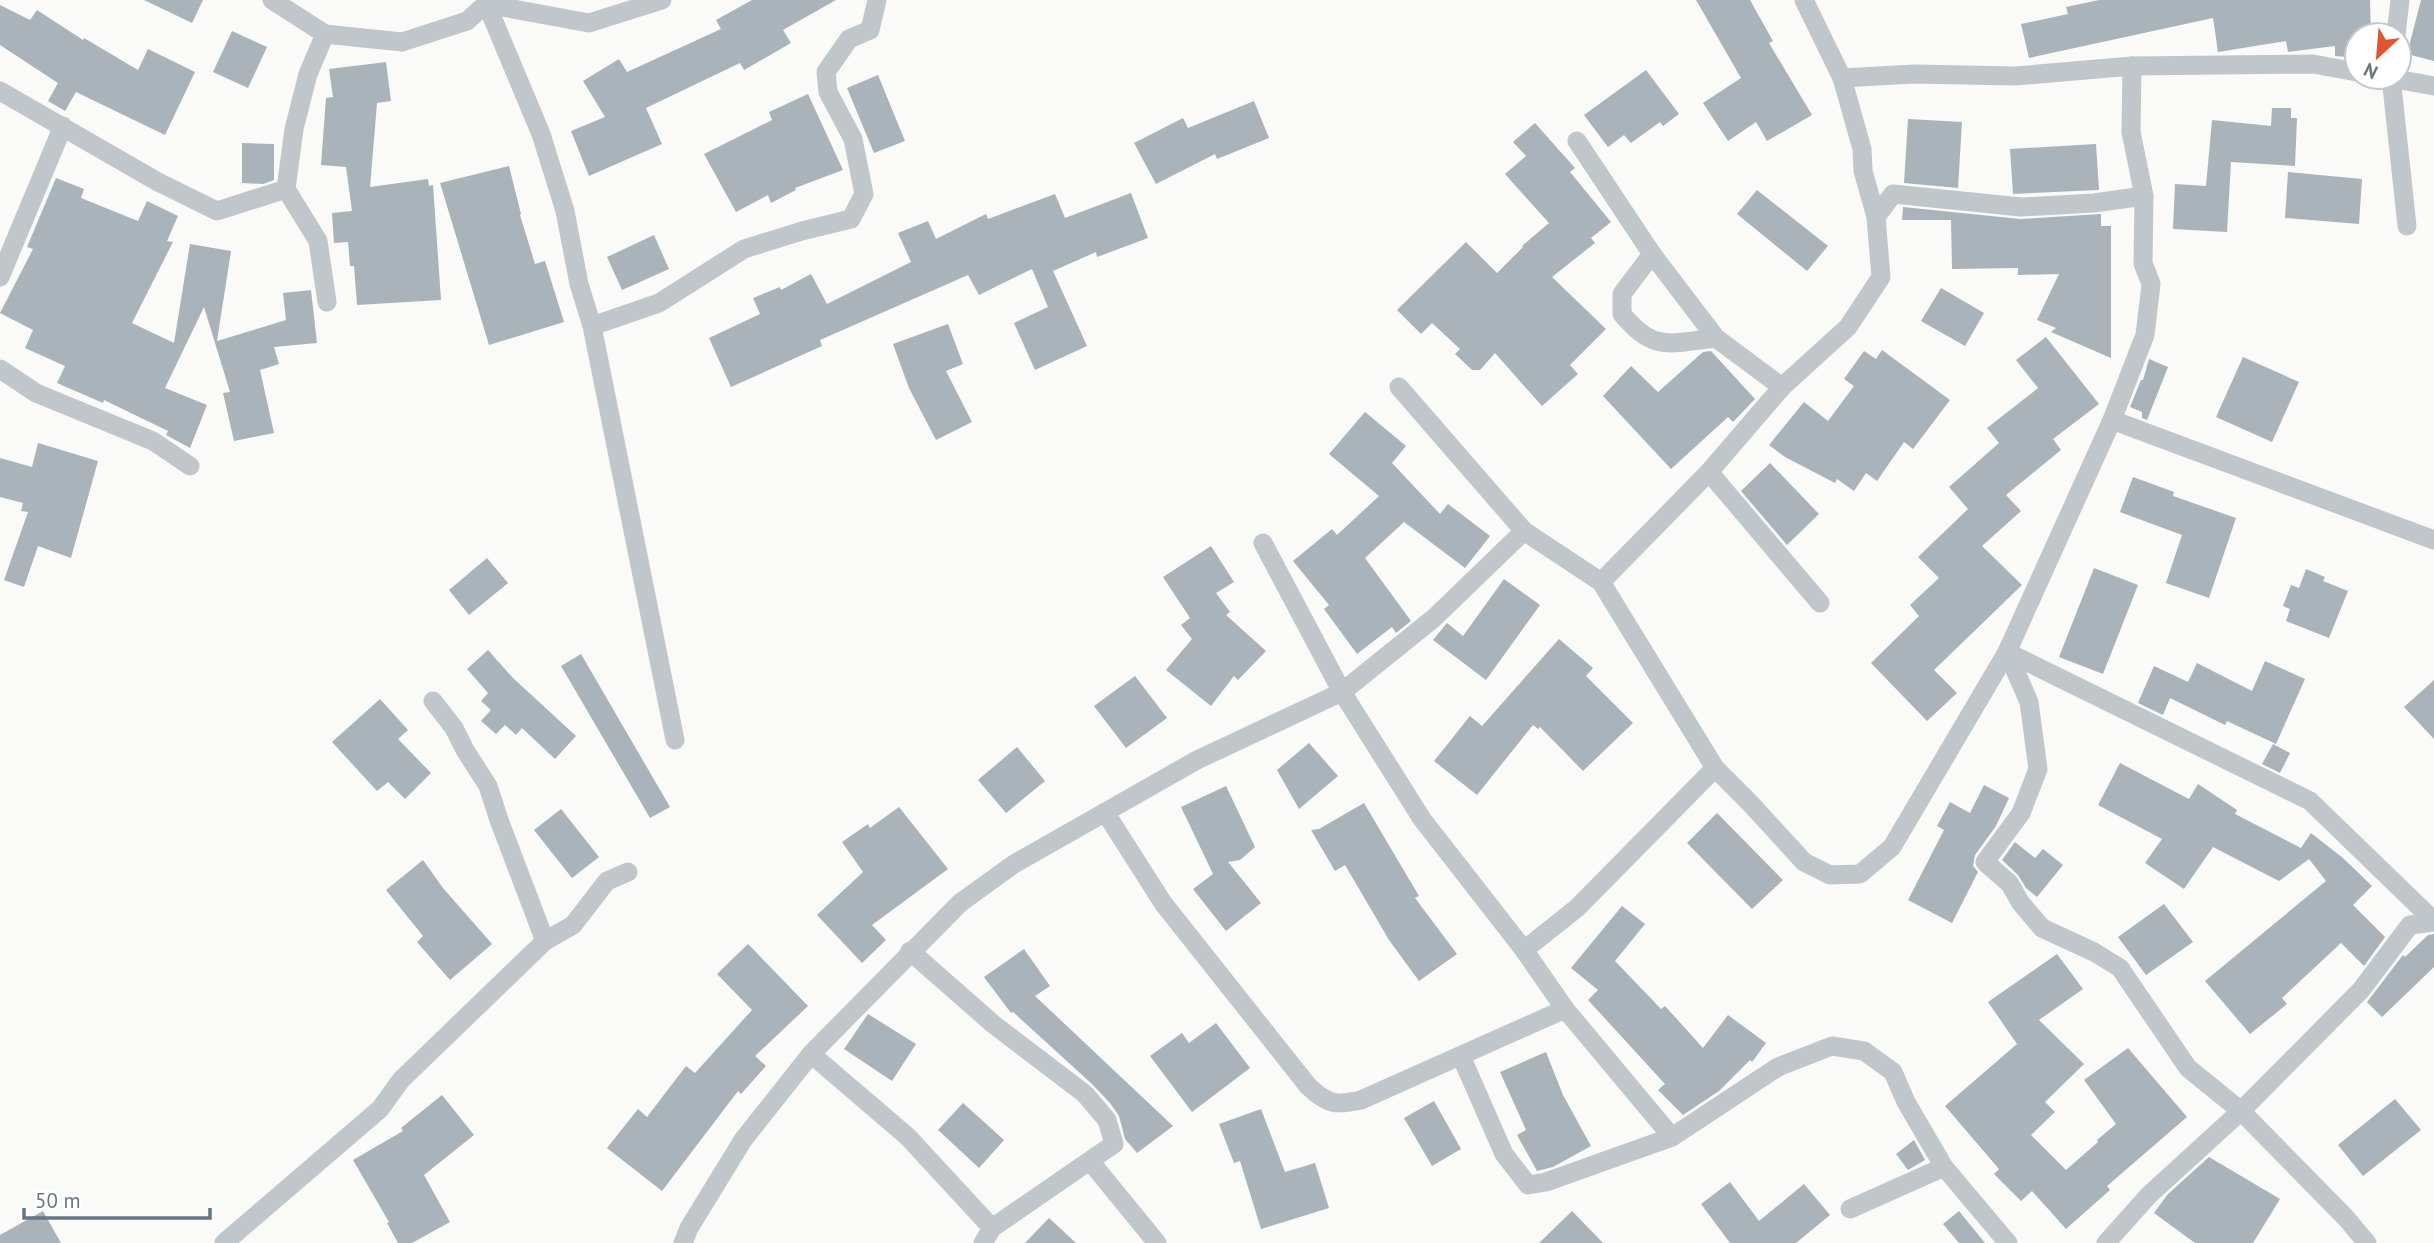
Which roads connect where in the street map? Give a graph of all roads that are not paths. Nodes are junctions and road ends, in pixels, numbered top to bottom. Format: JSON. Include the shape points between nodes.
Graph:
{"nodes":[{"id":1,"x":272,"y":0,"type":"edge"},
{"id":2,"x":662,"y":0,"type":"edge"},
{"id":3,"x":877,"y":0,"type":"edge"},
{"id":4,"x":1804,"y":0,"type":"edge"},
{"id":5,"x":2400,"y":0,"type":"edge"},
{"id":6,"x":485,"y":2,"type":"edge"},
{"id":7,"x":2398,"y":21,"type":"edge"},
{"id":8,"x":325,"y":34,"type":"junction"},
{"id":9,"x":2132,"y":66,"type":"junction"},
{"id":10,"x":2343,"y":69,"type":"edge"},
{"id":11,"x":1842,"y":78,"type":"junction"},
{"id":12,"x":2413,"y":82,"type":"edge"},
{"id":13,"x":2434,"y":86,"type":"edge"},
{"id":14,"x":0,"y":91,"type":"edge"},
{"id":15,"x":2391,"y":91,"type":"edge"},
{"id":16,"x":63,"y":126,"type":"junction"},
{"id":17,"x":1577,"y":141,"type":"dead end"},
{"id":18,"x":286,"y":188,"type":"junction"},
{"id":19,"x":2144,"y":196,"type":"junction"},
{"id":20,"x":1876,"y":217,"type":"junction"},
{"id":21,"x":2407,"y":226,"type":"dead end"},
{"id":22,"x":1652,"y":254,"type":"junction"},
{"id":23,"x":0,"y":277,"type":"edge"},
{"id":24,"x":327,"y":302,"type":"dead end"},
{"id":25,"x":592,"y":326,"type":"junction"},
{"id":26,"x":1716,"y":338,"type":"junction"},
{"id":27,"x":0,"y":369,"type":"edge"},
{"id":28,"x":1399,"y":387,"type":"dead end"},
{"id":29,"x":1782,"y":387,"type":"junction"},
{"id":30,"x":2112,"y":420,"type":"junction"},
{"id":31,"x":190,"y":466,"type":"dead end"},
{"id":32,"x":1709,"y":472,"type":"junction"},
{"id":33,"x":1524,"y":531,"type":"junction"},
{"id":34,"x":2434,"y":540,"type":"edge"},
{"id":35,"x":1263,"y":543,"type":"dead end"},
{"id":36,"x":1601,"y":582,"type":"junction"},
{"id":37,"x":1820,"y":603,"type":"dead end"},
{"id":38,"x":2007,"y":652,"type":"junction"},
{"id":39,"x":1342,"y":692,"type":"junction"},
{"id":40,"x":433,"y":701,"type":"dead end"},
{"id":41,"x":675,"y":740,"type":"dead end"},
{"id":42,"x":1715,"y":768,"type":"junction"},
{"id":43,"x":1105,"y":812,"type":"junction"},
{"id":44,"x":628,"y":872,"type":"dead end"},
{"id":45,"x":2434,"y":921,"type":"edge"},
{"id":46,"x":545,"y":941,"type":"junction"},
{"id":47,"x":1524,"y":950,"type":"junction"},
{"id":48,"x":910,"y":951,"type":"junction"},
{"id":49,"x":1565,"y":1009,"type":"junction"},
{"id":50,"x":811,"y":1054,"type":"junction"},
{"id":51,"x":1461,"y":1056,"type":"junction"},
{"id":52,"x":2241,"y":1111,"type":"junction"},
{"id":53,"x":1672,"y":1137,"type":"junction"},
{"id":54,"x":1090,"y":1161,"type":"junction"},
{"id":55,"x":1944,"y":1167,"type":"junction"},
{"id":56,"x":1850,"y":1209,"type":"dead end"},
{"id":57,"x":988,"y":1236,"type":"edge"},
{"id":58,"x":224,"y":1243,"type":"edge"},
{"id":59,"x":683,"y":1243,"type":"edge"},
{"id":60,"x":1157,"y":1243,"type":"edge"},
{"id":61,"x":2008,"y":1243,"type":"edge"},
{"id":62,"x":2106,"y":1243,"type":"edge"},
{"id":63,"x":2367,"y":1243,"type":"edge"}],
"edges":[{"from":1,"to":8,"type":"street"},
{"from":2,"to":6,"type":"street","via":[[589,23]]},
{"from":3,"to":25,"type":"street","via":[[870,30],[849,39],[826,72],[828,92],[853,139],[864,194],[851,219],[744,249],[659,303]]},
{"from":4,"to":11,"type":"street"},
{"from":5,"to":7,"type":"street"},
{"from":6,"to":8,"type":"street","via":[[467,21],[402,42]]},
{"from":6,"to":25,"type":"street","via":[[541,134]]},
{"from":8,"to":18,"type":"street","via":[[308,74]]},
{"from":9,"to":10,"type":"street","via":[[2313,64]]},
{"from":9,"to":11,"type":"street","via":[[2015,76]]},
{"from":9,"to":19,"type":"street","via":[[2131,132]]},
{"from":11,"to":20,"type":"street"},
{"from":12,"to":13,"type":"street"},
{"from":14,"to":16,"type":"street"},
{"from":15,"to":21,"type":"street"},
{"from":16,"to":18,"type":"street","via":[[218,211]]},
{"from":16,"to":23,"type":"street"},
{"from":17,"to":22,"type":"street"},
{"from":18,"to":24,"type":"street","via":[[318,241]]},
{"from":19,"to":20,"type":"street","via":[[2021,207],[1894,194]]},
{"from":19,"to":30,"type":"street","via":[[2143,263],[2151,284],[2145,335]]},
{"from":20,"to":29,"type":"street","via":[[1881,277],[1848,327]]},
{"from":22,"to":26,"type":"street"},
{"from":22,"to":26,"type":"street","via":[[1622,294],[1622,314],[1638,333],[1661,344]]},
{"from":25,"to":41,"type":"street"},
{"from":26,"to":29,"type":"street"},
{"from":27,"to":31,"type":"street","via":[[36,393],[153,442]]},
{"from":28,"to":33,"type":"street"},
{"from":29,"to":32,"type":"street"},
{"from":30,"to":34,"type":"street"},
{"from":30,"to":38,"type":"street"},
{"from":32,"to":36,"type":"street"},
{"from":32,"to":37,"type":"street"},
{"from":33,"to":36,"type":"street"},
{"from":33,"to":39,"type":"street","via":[[1434,618]]},
{"from":35,"to":39,"type":"street"},
{"from":36,"to":42,"type":"street"},
{"from":38,"to":42,"type":"street","via":[[1892,846],[1860,874],[1830,875],[1804,862]]},
{"from":38,"to":45,"type":"street","via":[[2310,801]]},
{"from":38,"to":52,"type":"street","via":[[2029,702],[2038,769],[2021,813],[1985,862],[2010,884],[2042,928],[2120,968],[2188,1068]]},
{"from":39,"to":43,"type":"street","via":[[1197,760]]},
{"from":39,"to":47,"type":"street","via":[[1422,819]]},
{"from":40,"to":46,"type":"street","via":[[488,786]]},
{"from":42,"to":47,"type":"street","via":[[1577,908]]},
{"from":43,"to":48,"type":"street","via":[[1003,871],[960,903]]},
{"from":43,"to":51,"type":"street","via":[[1163,903],[1320,1098],[1339,1105],[1360,1100]]},
{"from":44,"to":46,"type":"street","via":[[607,881],[573,925]]},
{"from":45,"to":52,"type":"street","via":[[2410,925],[2361,990]]},
{"from":46,"to":58,"type":"street","via":[[401,1080],[380,1108]]},
{"from":47,"to":49,"type":"street"},
{"from":48,"to":50,"type":"street"},
{"from":48,"to":54,"type":"street","via":[[993,1024],[1085,1094],[1107,1120],[1114,1144]]},
{"from":49,"to":51,"type":"street"},
{"from":49,"to":53,"type":"street"},
{"from":50,"to":57,"type":"street","via":[[908,1137]]},
{"from":50,"to":59,"type":"street","via":[[743,1140]]},
{"from":51,"to":53,"type":"street","via":[[1504,1154],[1528,1185]]},
{"from":52,"to":62,"type":"street","via":[[2149,1195]]},
{"from":52,"to":63,"type":"street"},
{"from":53,"to":55,"type":"street","via":[[1778,1067],[1832,1046],[1864,1051],[1893,1072]]},
{"from":54,"to":57,"type":"street"},
{"from":54,"to":60,"type":"street"},
{"from":55,"to":56,"type":"street"},
{"from":55,"to":61,"type":"street"}]}
